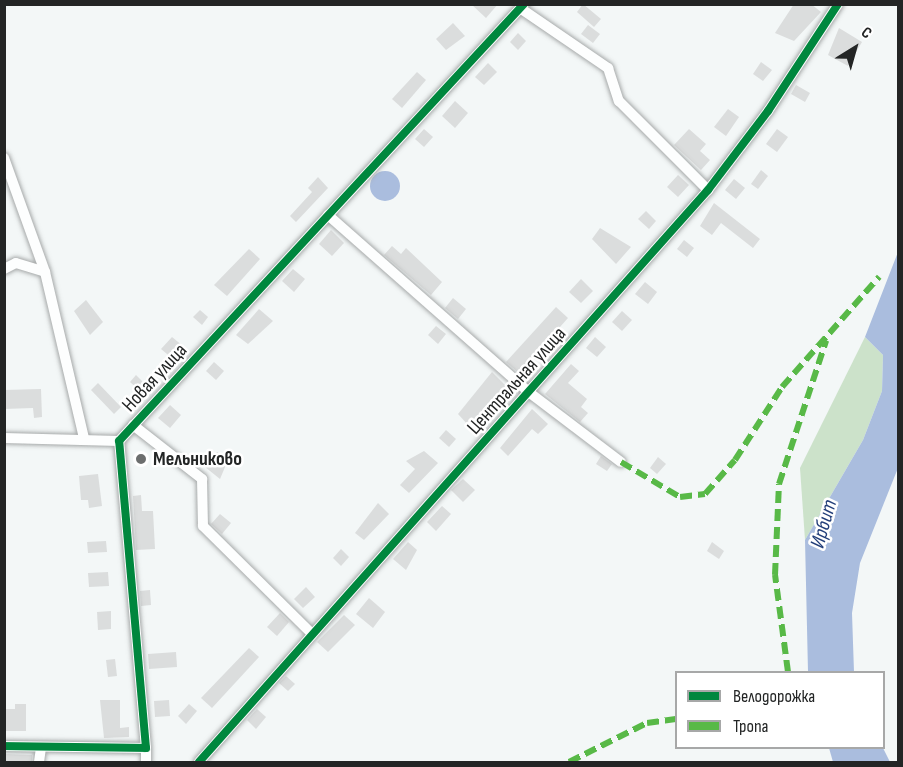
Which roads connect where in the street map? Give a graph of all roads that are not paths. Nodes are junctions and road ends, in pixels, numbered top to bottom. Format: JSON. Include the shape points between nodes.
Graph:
{"nodes":[{"id":1,"x":838,"y":4,"type":"edge"},
{"id":2,"x":522,"y":6,"type":"edge"},
{"id":3,"x":4,"y":158,"type":"edge"},
{"id":4,"x":708,"y":190,"type":"junction"},
{"id":5,"x":328,"y":215,"type":"junction"},
{"id":6,"x":4,"y":269,"type":"edge"},
{"id":7,"x":45,"y":272,"type":"junction"},
{"id":8,"x":530,"y":393,"type":"junction"},
{"id":9,"x":134,"y":425,"type":"junction"},
{"id":10,"x":4,"y":438,"type":"edge"},
{"id":11,"x":84,"y":438,"type":"junction"},
{"id":12,"x":119,"y":441,"type":"junction"},
{"id":13,"x":621,"y":462,"type":"dead end"},
{"id":14,"x":310,"y":632,"type":"junction"},
{"id":15,"x":4,"y":747,"type":"edge"},
{"id":16,"x":41,"y":747,"type":"junction"},
{"id":17,"x":146,"y":748,"type":"junction"},
{"id":18,"x":39,"y":762,"type":"edge"},
{"id":19,"x":146,"y":762,"type":"edge"},
{"id":20,"x":199,"y":762,"type":"edge"}],
"edges":[{"from":1,"to":4,"type":"street","name":"Центральная улица","via":[[768,111]]},
{"from":2,"to":4,"type":"street","via":[[608,68],[619,101]]},
{"from":2,"to":5,"type":"street","name":"Новая улица"},
{"from":3,"to":7,"type":"street"},
{"from":4,"to":8,"type":"street","name":"Центральная улица"},
{"from":5,"to":8,"type":"street"},
{"from":5,"to":9,"type":"street","name":"Новая улица"},
{"from":6,"to":7,"type":"street","via":[[16,264]]},
{"from":7,"to":11,"type":"street"},
{"from":8,"to":13,"type":"street"},
{"from":8,"to":14,"type":"street","name":"Центральная улица"},
{"from":9,"to":12,"type":"street","name":"Новая улица"},
{"from":9,"to":14,"type":"street","via":[[202,479],[203,526]]},
{"from":10,"to":11,"type":"street"},
{"from":11,"to":12,"type":"street"},
{"from":12,"to":17,"type":"street","name":"Новая улица"},
{"from":14,"to":20,"type":"street","name":"Центральная улица"},
{"from":15,"to":16,"type":"street"},
{"from":16,"to":17,"type":"street"},
{"from":16,"to":18,"type":"street"},
{"from":17,"to":19,"type":"street"}]}
